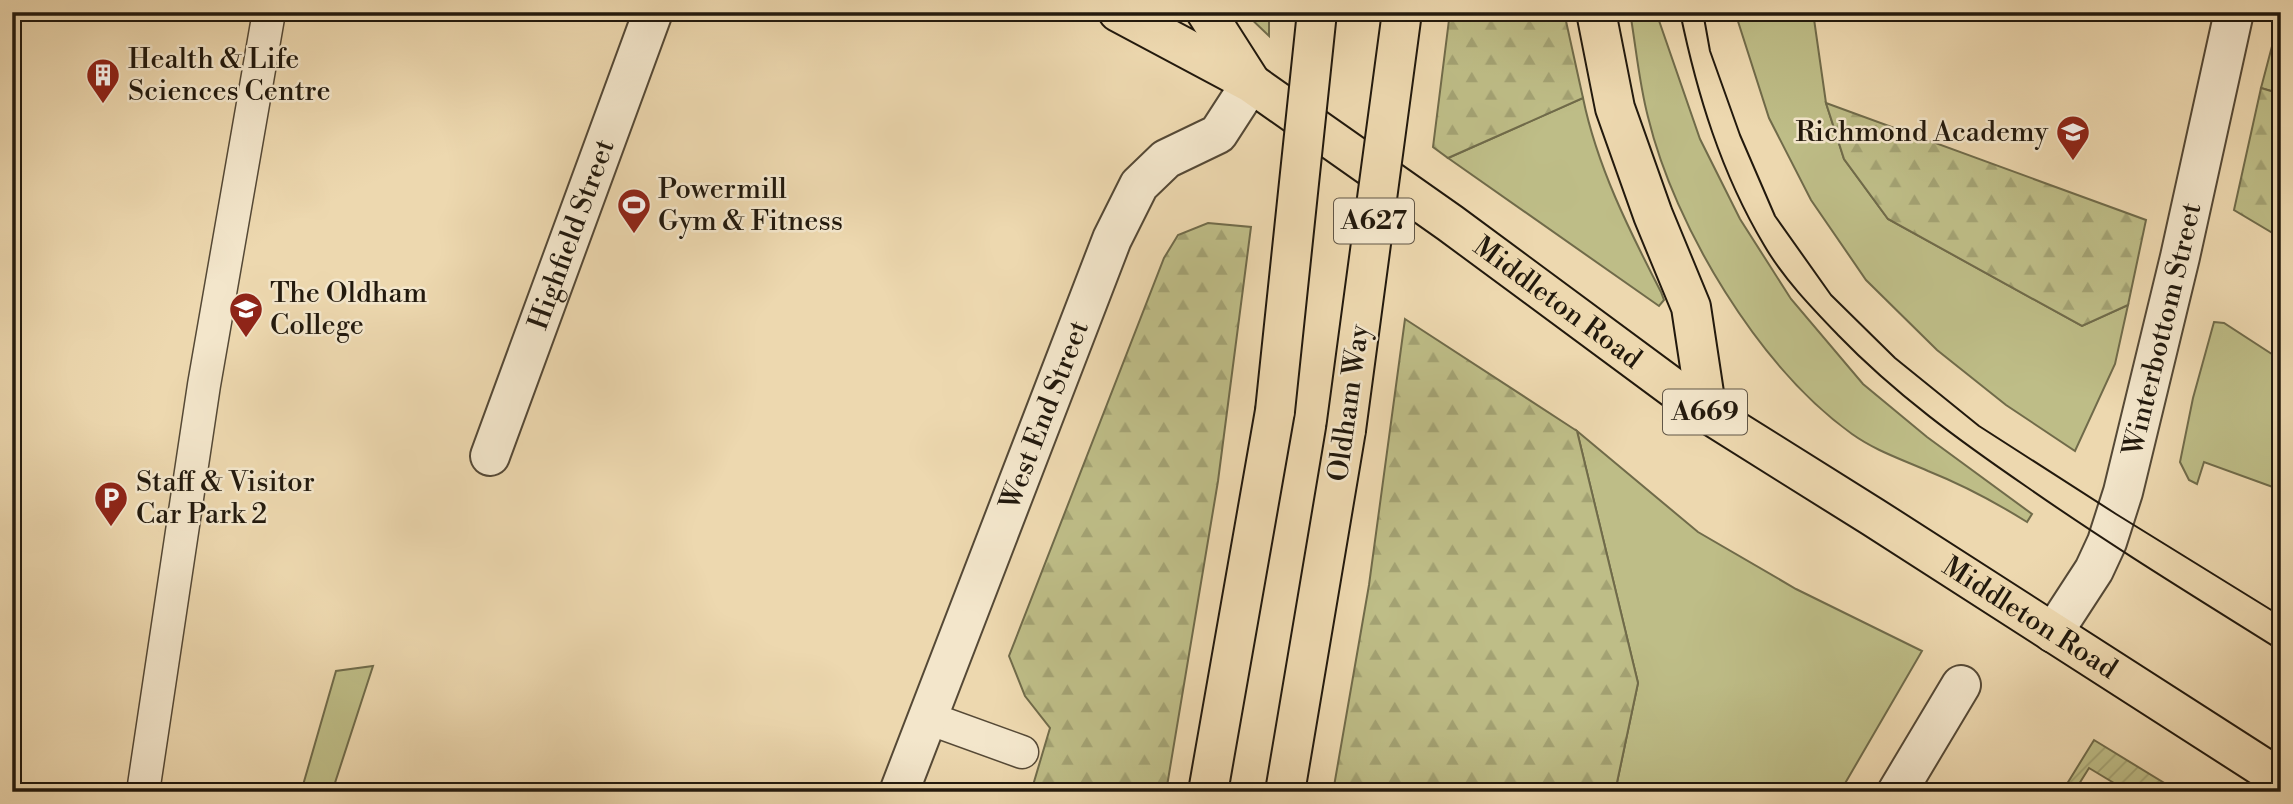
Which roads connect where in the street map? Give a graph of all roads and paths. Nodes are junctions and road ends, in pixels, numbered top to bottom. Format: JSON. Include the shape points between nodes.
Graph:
{"nodes":[{"id":1,"x":269,"y":12,"type":"edge"},
{"id":2,"x":653,"y":12,"type":"edge"},
{"id":3,"x":1118,"y":12,"type":"edge"},
{"id":4,"x":1206,"y":12,"type":"edge"},
{"id":5,"x":1317,"y":12,"type":"edge"},
{"id":6,"x":1402,"y":12,"type":"edge"},
{"id":7,"x":1595,"y":12,"type":"edge"},
{"id":8,"x":2234,"y":12,"type":"edge"},
{"id":9,"x":1251,"y":83,"type":"junction"},
{"id":10,"x":1707,"y":413,"type":"junction"},
{"id":11,"x":490,"y":456,"type":"dead end"},
{"id":12,"x":2053,"y":633,"type":"junction"},
{"id":13,"x":1961,"y":685,"type":"dead end"},
{"id":14,"x":928,"y":718,"type":"junction"},
{"id":15,"x":1022,"y":752,"type":"dead end"},
{"id":16,"x":2281,"y":779,"type":"edge"},
{"id":17,"x":143,"y":792,"type":"edge"},
{"id":18,"x":899,"y":792,"type":"edge"},
{"id":19,"x":1208,"y":792,"type":"edge"},
{"id":20,"x":1285,"y":792,"type":"edge"},
{"id":21,"x":1897,"y":792,"type":"edge"}],
"edges":[{"from":1,"to":17,"type":"lane","via":[[204,384]]},
{"from":2,"to":11,"type":"street","name":"Highfield Street"},
{"from":3,"to":9,"type":"main road","name":"Middleton Road","number":"A669"},
{"from":4,"to":9,"type":"main road","number":"A669"},
{"from":5,"to":19,"type":"main road","number":"A627","bridge":true,"via":[[1275,411]]},
{"from":6,"to":20,"type":"main road","name":"Oldham Way","number":"A627","bridge":true,"via":[[1346,430]]},
{"from":7,"to":10,"type":"main road","number":"A669","via":[[1615,108],[1691,307]]},
{"from":8,"to":12,"type":"street","name":"Winterbottom Street","via":[[2123,492],[2094,570]]},
{"from":9,"to":10,"type":"main road","name":"Middleton Road","number":"A669"},
{"from":9,"to":14,"type":"street","name":"West End Street","via":[[1217,134],[1166,159],[1139,185],[1112,239]]},
{"from":10,"to":12,"type":"main road","name":"Middleton Road","number":"A669"},
{"from":12,"to":16,"type":"main road","name":"Middleton Road","number":"A669"},
{"from":13,"to":21,"type":"street"},
{"from":14,"to":15,"type":"lane"},
{"from":14,"to":18,"type":"street","name":"West End Street"}]}
